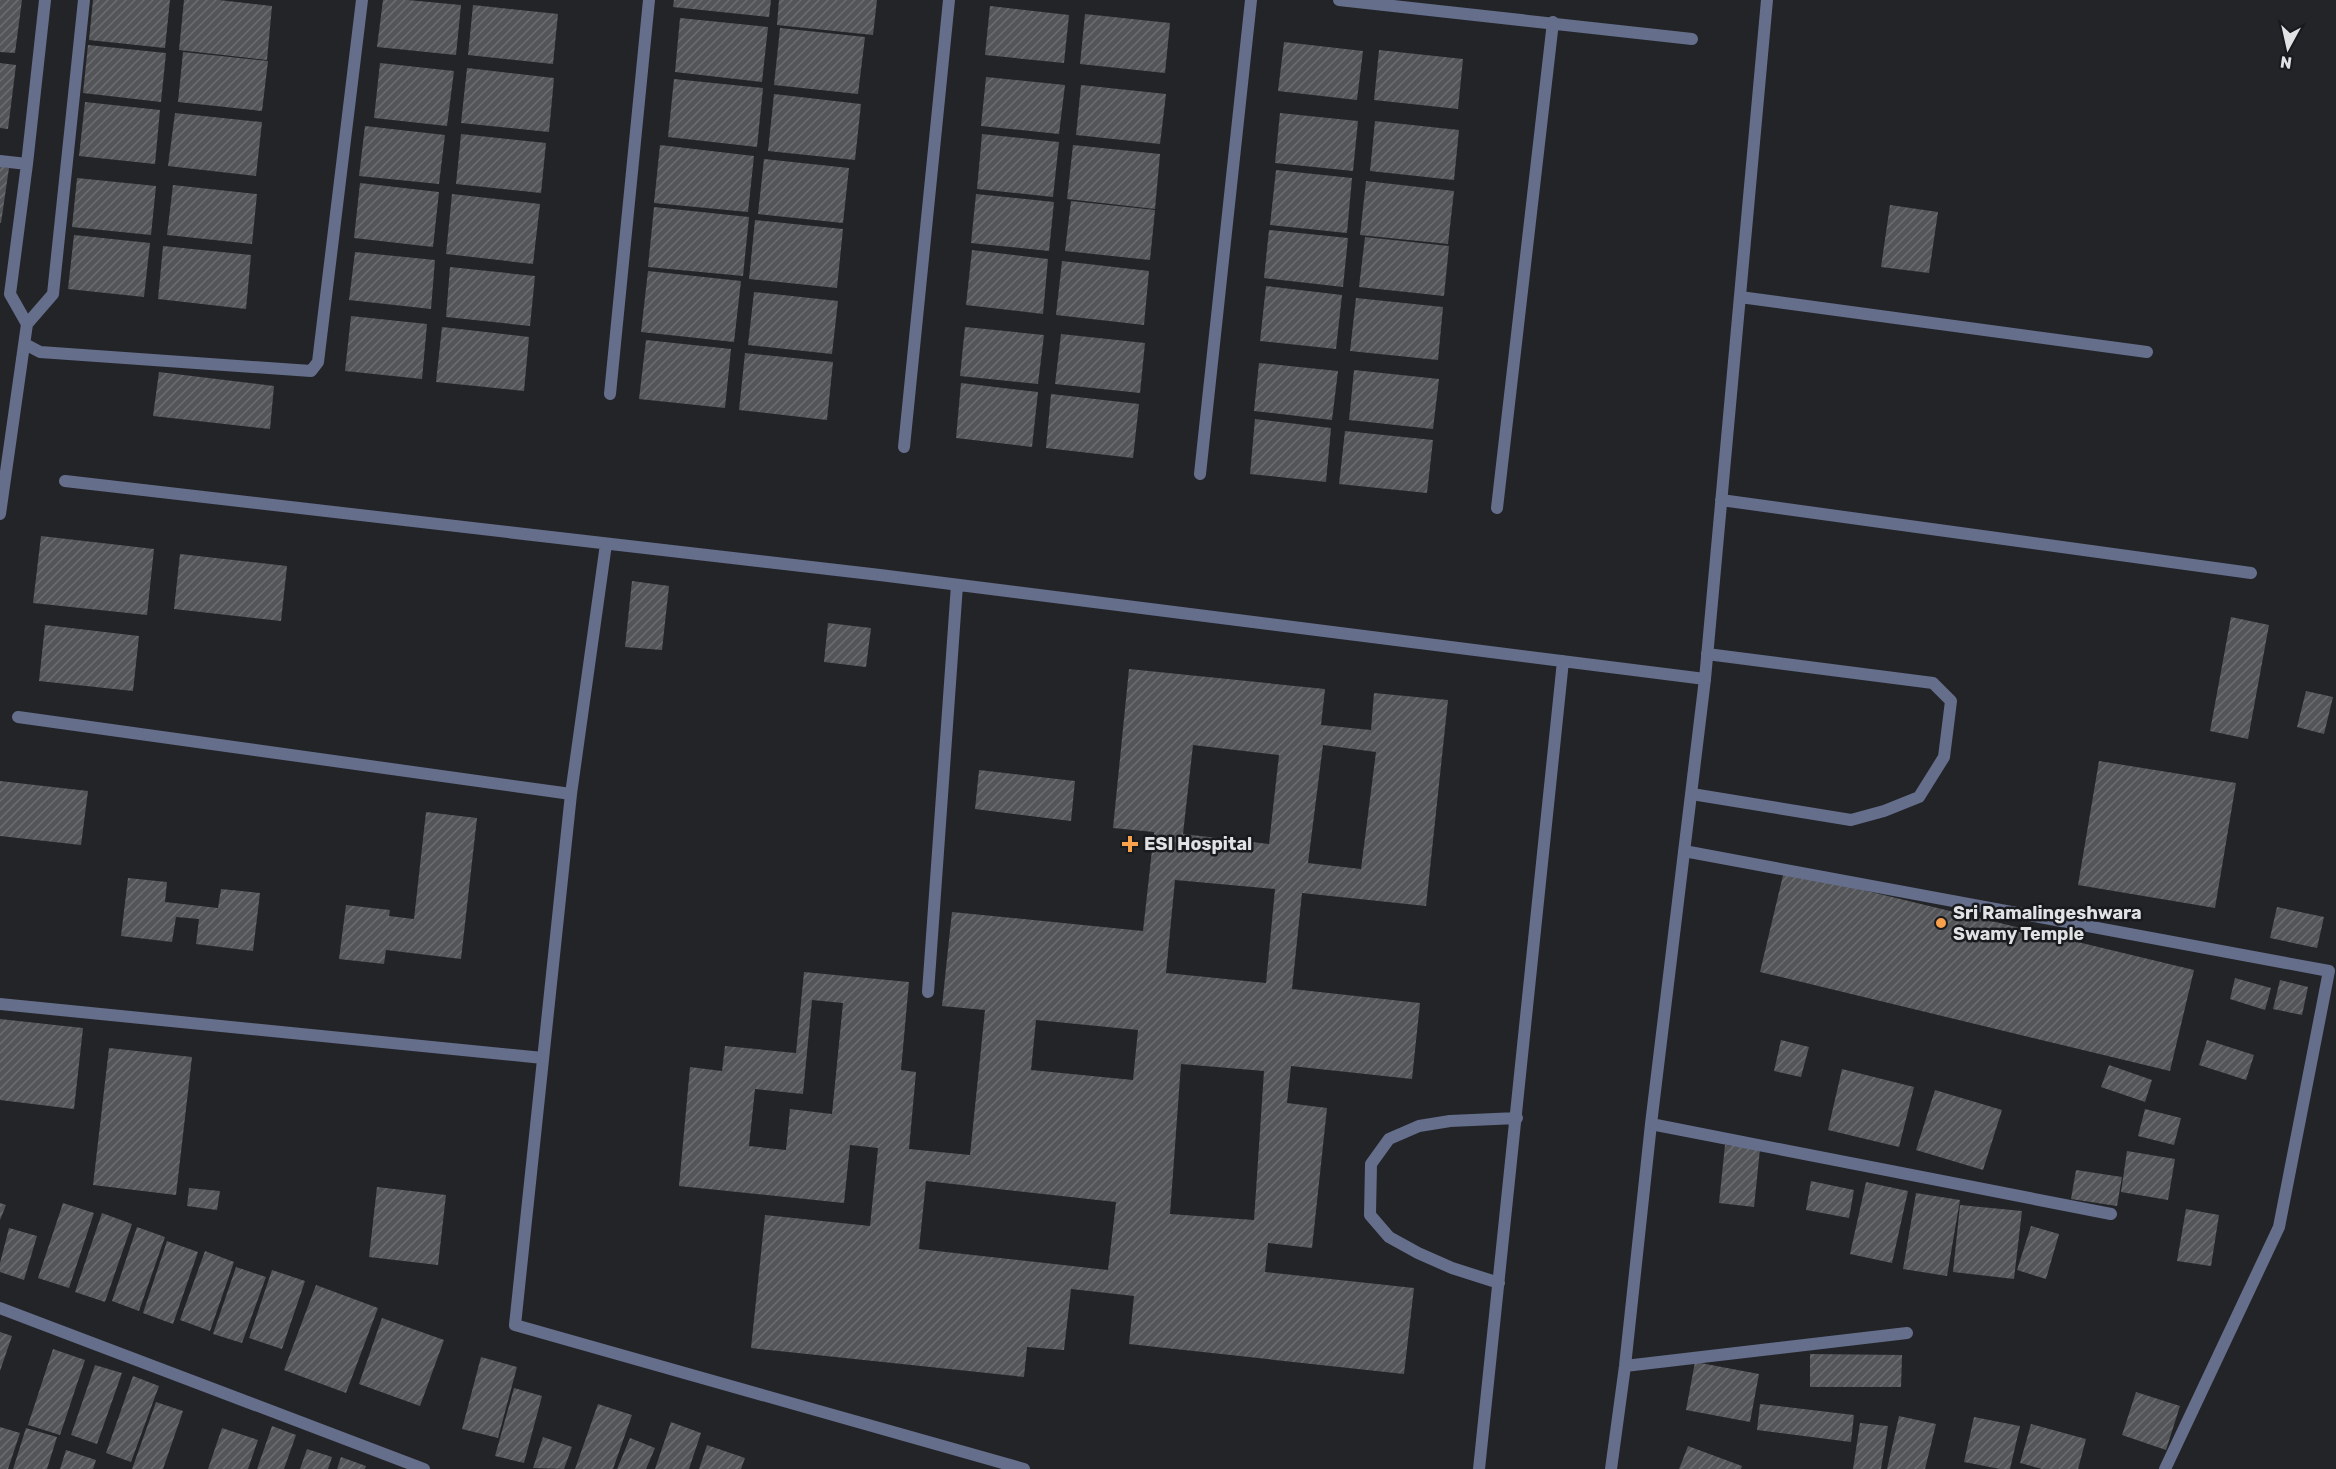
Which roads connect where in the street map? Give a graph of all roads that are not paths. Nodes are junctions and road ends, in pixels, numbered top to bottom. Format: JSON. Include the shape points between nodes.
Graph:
{"nodes":[{"id":1,"x":45,"y":0,"type":"edge"},
{"id":2,"x":84,"y":0,"type":"edge"},
{"id":3,"x":362,"y":0,"type":"edge"},
{"id":4,"x":649,"y":0,"type":"edge"},
{"id":5,"x":949,"y":0,"type":"edge"},
{"id":6,"x":1251,"y":0,"type":"edge"},
{"id":7,"x":1340,"y":0,"type":"edge"},
{"id":8,"x":1767,"y":0,"type":"edge"},
{"id":9,"x":1552,"y":22,"type":"junction"},
{"id":10,"x":1692,"y":39,"type":"dead end"},
{"id":11,"x":0,"y":161,"type":"edge"},
{"id":12,"x":27,"y":164,"type":"junction"},
{"id":13,"x":1740,"y":297,"type":"junction"},
{"id":14,"x":27,"y":324,"type":"junction"},
{"id":15,"x":25,"y":344,"type":"junction"},
{"id":16,"x":2147,"y":352,"type":"dead end"},
{"id":17,"x":610,"y":394,"type":"dead end"},
{"id":18,"x":904,"y":447,"type":"dead end"},
{"id":19,"x":1200,"y":474,"type":"dead end"},
{"id":20,"x":65,"y":481,"type":"dead end"},
{"id":21,"x":1721,"y":500,"type":"junction"},
{"id":22,"x":1497,"y":508,"type":"dead end"},
{"id":23,"x":0,"y":514,"type":"edge"},
{"id":24,"x":606,"y":544,"type":"junction"},
{"id":25,"x":2251,"y":573,"type":"dead end"},
{"id":26,"x":957,"y":585,"type":"junction"},
{"id":27,"x":1707,"y":654,"type":"junction"},
{"id":28,"x":1563,"y":661,"type":"junction"},
{"id":29,"x":1705,"y":679,"type":"junction"},
{"id":30,"x":18,"y":717,"type":"dead end"},
{"id":31,"x":571,"y":794,"type":"junction"},
{"id":32,"x":1692,"y":794,"type":"junction"},
{"id":33,"x":1684,"y":850,"type":"junction"},
{"id":34,"x":928,"y":992,"type":"dead end"},
{"id":35,"x":0,"y":1004,"type":"edge"},
{"id":36,"x":543,"y":1058,"type":"junction"},
{"id":37,"x":1516,"y":1118,"type":"junction"},
{"id":38,"x":1651,"y":1124,"type":"junction"},
{"id":39,"x":2111,"y":1214,"type":"dead end"},
{"id":40,"x":1499,"y":1283,"type":"junction"},
{"id":41,"x":0,"y":1308,"type":"edge"},
{"id":42,"x":1907,"y":1333,"type":"dead end"},
{"id":43,"x":1625,"y":1366,"type":"junction"},
{"id":44,"x":424,"y":1469,"type":"edge"},
{"id":45,"x":1024,"y":1469,"type":"edge"},
{"id":46,"x":1479,"y":1469,"type":"edge"},
{"id":47,"x":1611,"y":1469,"type":"edge"},
{"id":48,"x":2164,"y":1469,"type":"edge"}],
"edges":[{"from":1,"to":12,"type":"street"},
{"from":2,"to":14,"type":"street","via":[[52,294]]},
{"from":3,"to":15,"type":"street","via":[[318,362],[311,371],[40,352]]},
{"from":4,"to":17,"type":"street"},
{"from":5,"to":18,"type":"street"},
{"from":6,"to":19,"type":"street"},
{"from":7,"to":9,"type":"street"},
{"from":8,"to":13,"type":"street"},
{"from":9,"to":10,"type":"street"},
{"from":9,"to":22,"type":"street"},
{"from":11,"to":12,"type":"street"},
{"from":12,"to":14,"type":"street","via":[[10,294]]},
{"from":13,"to":16,"type":"street"},
{"from":13,"to":21,"type":"street"},
{"from":14,"to":15,"type":"street"},
{"from":15,"to":23,"type":"street"},
{"from":20,"to":24,"type":"street"},
{"from":21,"to":25,"type":"street"},
{"from":21,"to":27,"type":"street"},
{"from":24,"to":26,"type":"street"},
{"from":24,"to":31,"type":"street"},
{"from":26,"to":28,"type":"street"},
{"from":26,"to":34,"type":"street"},
{"from":27,"to":29,"type":"street"},
{"from":27,"to":32,"type":"street","via":[[1934,683],[1951,701],[1944,757],[1919,797],[1884,811],[1851,820]]},
{"from":28,"to":29,"type":"street"},
{"from":28,"to":37,"type":"street"},
{"from":29,"to":32,"type":"street"},
{"from":30,"to":31,"type":"street"},
{"from":31,"to":36,"type":"street"},
{"from":32,"to":33,"type":"street"},
{"from":33,"to":38,"type":"street"},
{"from":33,"to":48,"type":"street","via":[[2329,971],[2279,1227]]},
{"from":35,"to":36,"type":"street"},
{"from":36,"to":45,"type":"street","via":[[515,1325]]},
{"from":37,"to":40,"type":"street"},
{"from":37,"to":40,"type":"street","via":[[1419,1126],[1389,1140],[1371,1164],[1370,1215],[1389,1237],[1452,1268]]},
{"from":38,"to":39,"type":"street"},
{"from":38,"to":43,"type":"street"},
{"from":40,"to":46,"type":"street"},
{"from":41,"to":44,"type":"street"},
{"from":42,"to":43,"type":"street"},
{"from":43,"to":47,"type":"street"}]}
